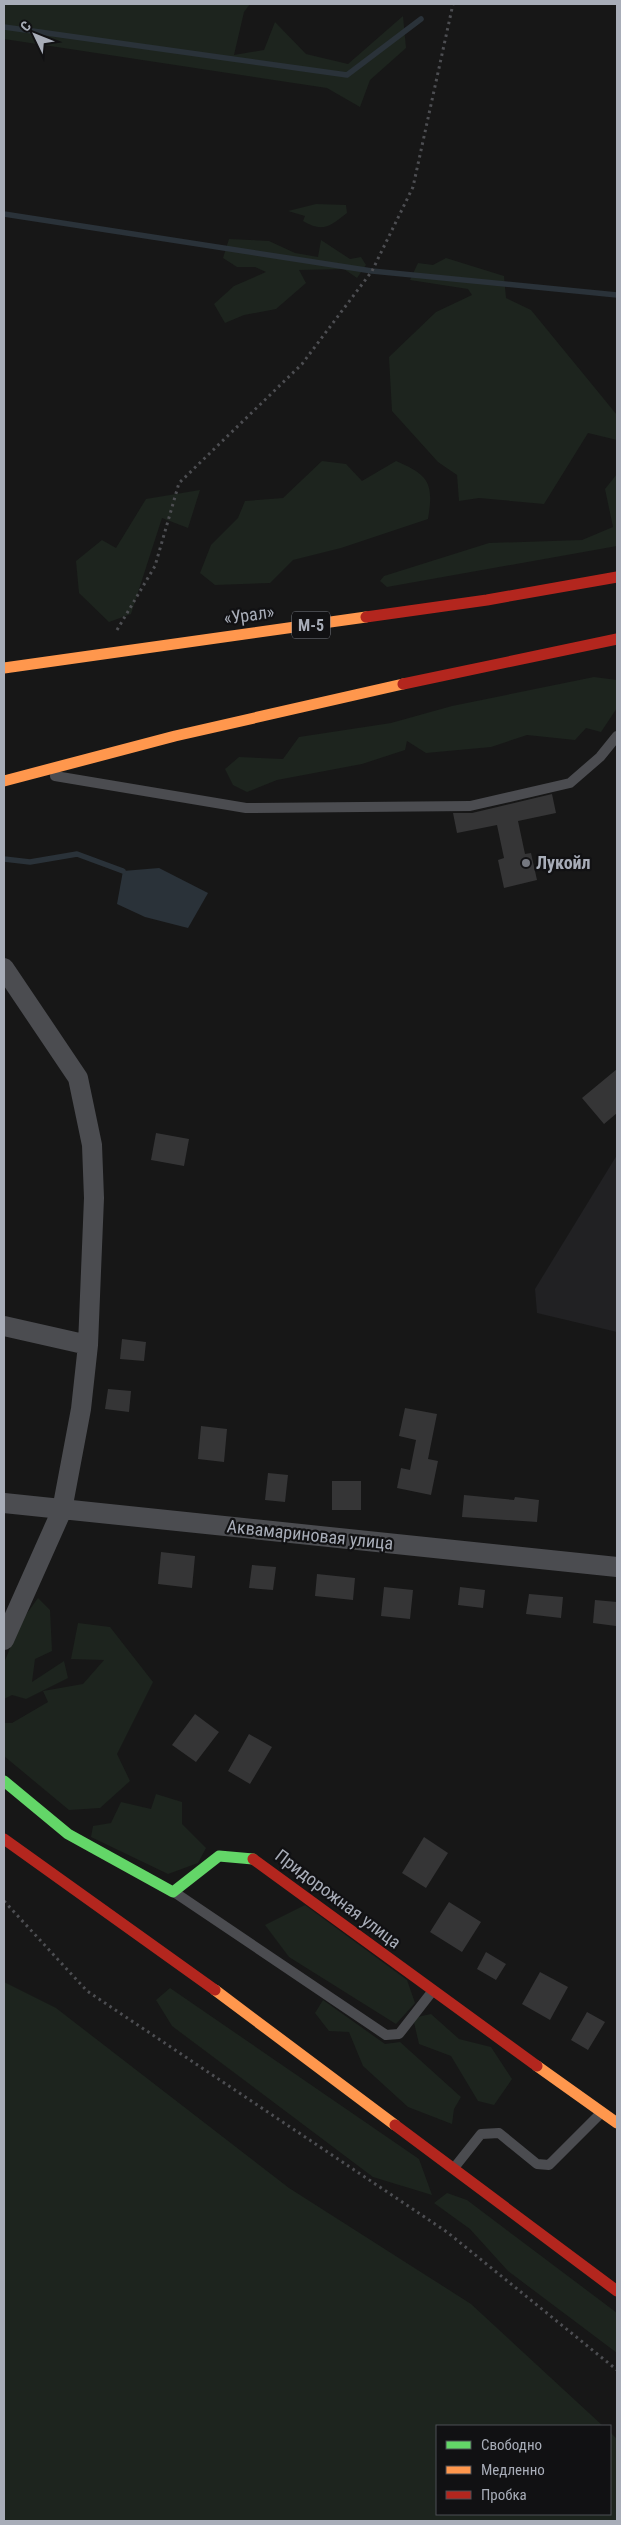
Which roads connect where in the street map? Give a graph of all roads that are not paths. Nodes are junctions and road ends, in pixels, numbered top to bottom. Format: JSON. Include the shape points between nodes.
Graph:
{"nodes":[{"id":1,"x":617,"y":577,"type":"edge"},
{"id":2,"x":617,"y":639,"type":"edge"},
{"id":3,"x":4,"y":668,"type":"edge"},
{"id":4,"x":617,"y":736,"type":"edge"},
{"id":5,"x":32,"y":773,"type":"junction"},
{"id":6,"x":4,"y":781,"type":"edge"},
{"id":7,"x":4,"y":968,"type":"edge"},
{"id":8,"x":4,"y":1326,"type":"edge"},
{"id":9,"x":88,"y":1345,"type":"junction"},
{"id":10,"x":4,"y":1503,"type":"edge"},
{"id":11,"x":62,"y":1510,"type":"junction"},
{"id":12,"x":617,"y":1567,"type":"edge"},
{"id":13,"x":4,"y":1640,"type":"edge"},
{"id":14,"x":4,"y":1781,"type":"edge"},
{"id":15,"x":4,"y":1839,"type":"edge"},
{"id":16,"x":173,"y":1892,"type":"junction"},
{"id":17,"x":432,"y":1991,"type":"junction"},
{"id":18,"x":602,"y":2112,"type":"junction"},
{"id":19,"x":617,"y":2123,"type":"edge"},
{"id":20,"x":453,"y":2168,"type":"junction"},
{"id":21,"x":617,"y":2291,"type":"edge"}],
"edges":[{"from":1,"to":3,"type":"main road","name":"«Урал»","number":"М-5","via":[[487,600]]},
{"from":2,"to":5,"type":"main road","via":[[347,696]]},
{"from":4,"to":5,"type":"lane","via":[[600,757],[570,783],[470,806],[246,808]]},
{"from":5,"to":6,"type":"main road"},
{"from":7,"to":9,"type":"street","via":[[78,1078],[93,1162]]},
{"from":8,"to":9,"type":"street"},
{"from":9,"to":11,"type":"street","via":[[81,1409]]},
{"from":10,"to":11,"type":"street","name":"Аквамариновая улица"},
{"from":11,"to":12,"type":"street","name":"Аквамариновая улица"},
{"from":11,"to":13,"type":"street"},
{"from":14,"to":16,"type":"main road","via":[[68,1834]]},
{"from":15,"to":20,"type":"main road","via":[[145,1938]]},
{"from":16,"to":17,"type":"main road","name":"Придорожная улица","via":[[219,1856],[254,1859]]},
{"from":16,"to":17,"type":"lane","via":[[386,2034],[399,2034]]},
{"from":17,"to":18,"type":"main road","name":"Придорожная улица"},
{"from":18,"to":19,"type":"main road","name":"Придорожная улица"},
{"from":18,"to":20,"type":"lane","via":[[549,2165],[538,2164],[499,2133],[481,2134]]},
{"from":20,"to":21,"type":"main road"}]}
